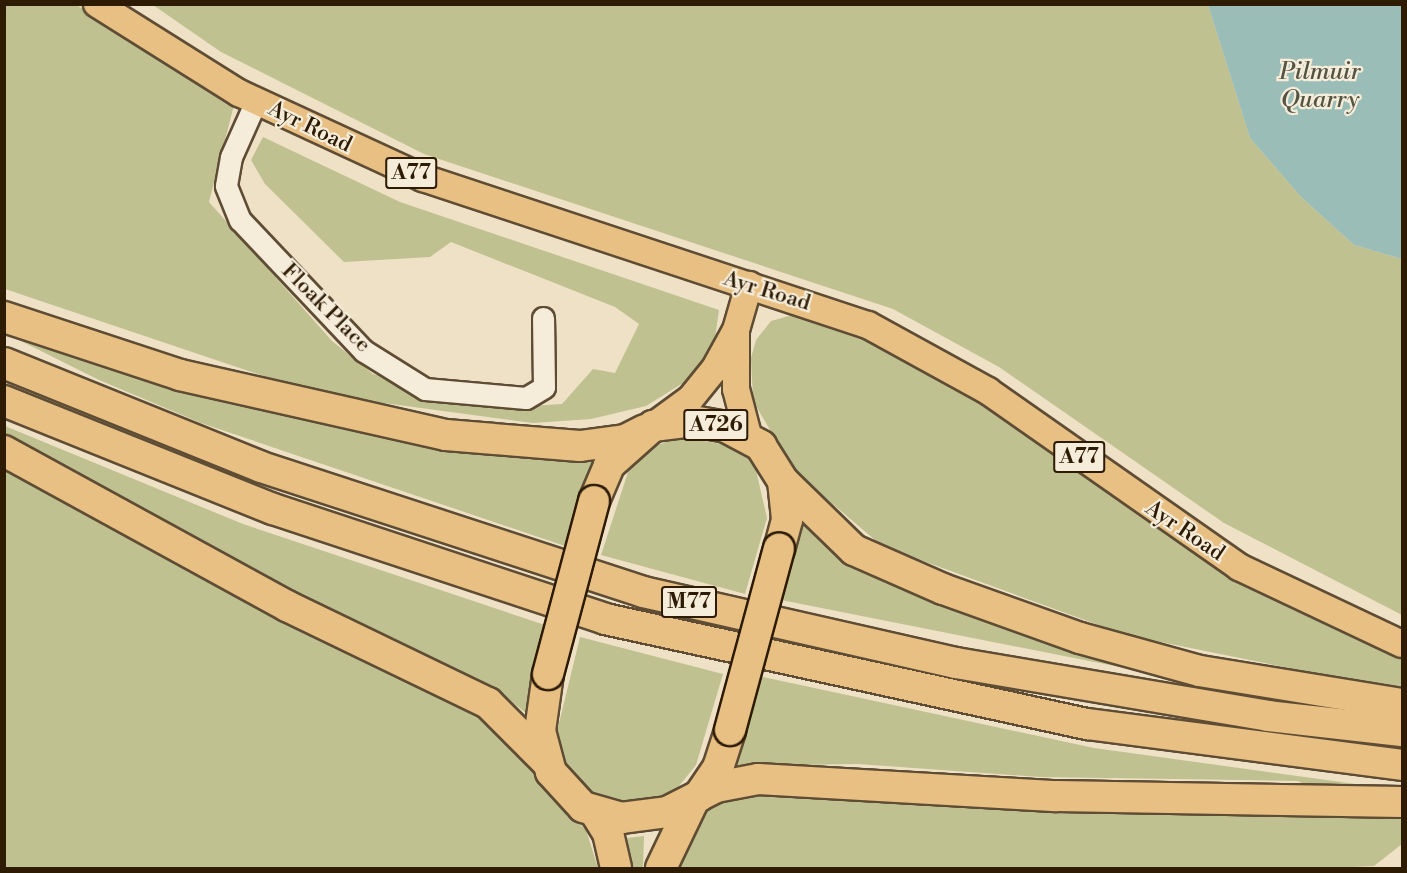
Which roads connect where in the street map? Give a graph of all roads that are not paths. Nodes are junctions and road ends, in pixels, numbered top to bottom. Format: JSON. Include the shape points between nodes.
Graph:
{"nodes":[{"id":1,"x":97,"y":4,"type":"edge"},
{"id":2,"x":256,"y":101,"type":"junction"},
{"id":3,"x":749,"y":285,"type":"junction"},
{"id":4,"x":4,"y":317,"type":"edge"},
{"id":5,"x":543,"y":318,"type":"dead end"},
{"id":6,"x":736,"y":330,"type":"junction"},
{"id":7,"x":4,"y":363,"type":"edge"},
{"id":8,"x":4,"y":401,"type":"edge"},
{"id":9,"x":649,"y":428,"type":"junction"},
{"id":10,"x":750,"y":439,"type":"junction"},
{"id":11,"x":4,"y":451,"type":"edge"},
{"id":12,"x":783,"y":481,"type":"junction"},
{"id":13,"x":1402,"y":644,"type":"edge"},
{"id":14,"x":1402,"y":704,"type":"edge"},
{"id":15,"x":1402,"y":731,"type":"edge"},
{"id":16,"x":545,"y":760,"type":"junction"},
{"id":17,"x":1402,"y":765,"type":"edge"},
{"id":18,"x":696,"y":797,"type":"junction"},
{"id":19,"x":1402,"y":802,"type":"edge"},
{"id":20,"x":595,"y":812,"type":"junction"},
{"id":21,"x":616,"y":868,"type":"edge"},
{"id":22,"x":661,"y":868,"type":"edge"}],
"edges":[{"from":1,"to":2,"type":"main road","name":"Ayr Road","number":"A77"},
{"from":2,"to":3,"type":"main road","name":"Ayr Road","number":"A77","via":[[423,178]]},
{"from":2,"to":5,"type":"street","name":"Floak Place","via":[[225,186],[240,220],[364,351],[425,389],[526,398],[544,387]]},
{"from":3,"to":6,"type":"main road","number":"A726"},
{"from":3,"to":13,"type":"main road","name":"Ayr Road","number":"A77","via":[[868,325],[922,353],[988,392],[1239,567],[1334,616]]},
{"from":4,"to":9,"type":"highway","via":[[180,375],[446,435],[580,446],[625,440]]},
{"from":6,"to":9,"type":"main road","number":"A726","via":[[704,383]]},
{"from":6,"to":10,"type":"main road","number":"A726","via":[[736,389]]},
{"from":7,"to":15,"type":"highway","number":"M77","via":[[261,467],[643,592],[956,663],[1257,714]]},
{"from":8,"to":17,"type":"highway","number":"M77","via":[[273,509],[605,619],[1088,724]]},
{"from":9,"to":10,"type":"highway","number":"A726","via":[[708,423]]},
{"from":9,"to":16,"type":"highway","number":"A726","bridge":true,"via":[[609,465],[594,501],[548,674],[540,731]]},
{"from":10,"to":12,"type":"highway","number":"A726","via":[[774,461]]},
{"from":11,"to":16,"type":"highway","via":[[287,606],[488,703]]},
{"from":12,"to":14,"type":"highway","via":[[854,550],[943,589],[1080,638],[1200,670]]},
{"from":12,"to":18,"type":"highway","number":"A726","bridge":true,"via":[[787,519],[730,730],[718,768]]},
{"from":16,"to":20,"type":"highway","number":"A726","via":[[564,792]]},
{"from":18,"to":19,"type":"highway","via":[[758,779],[1057,796]]},
{"from":18,"to":20,"type":"highway","number":"A726","via":[[638,819]]},
{"from":18,"to":22,"type":"highway","number":"A726"},
{"from":20,"to":21,"type":"highway","number":"A726","via":[[608,833]]}]}
